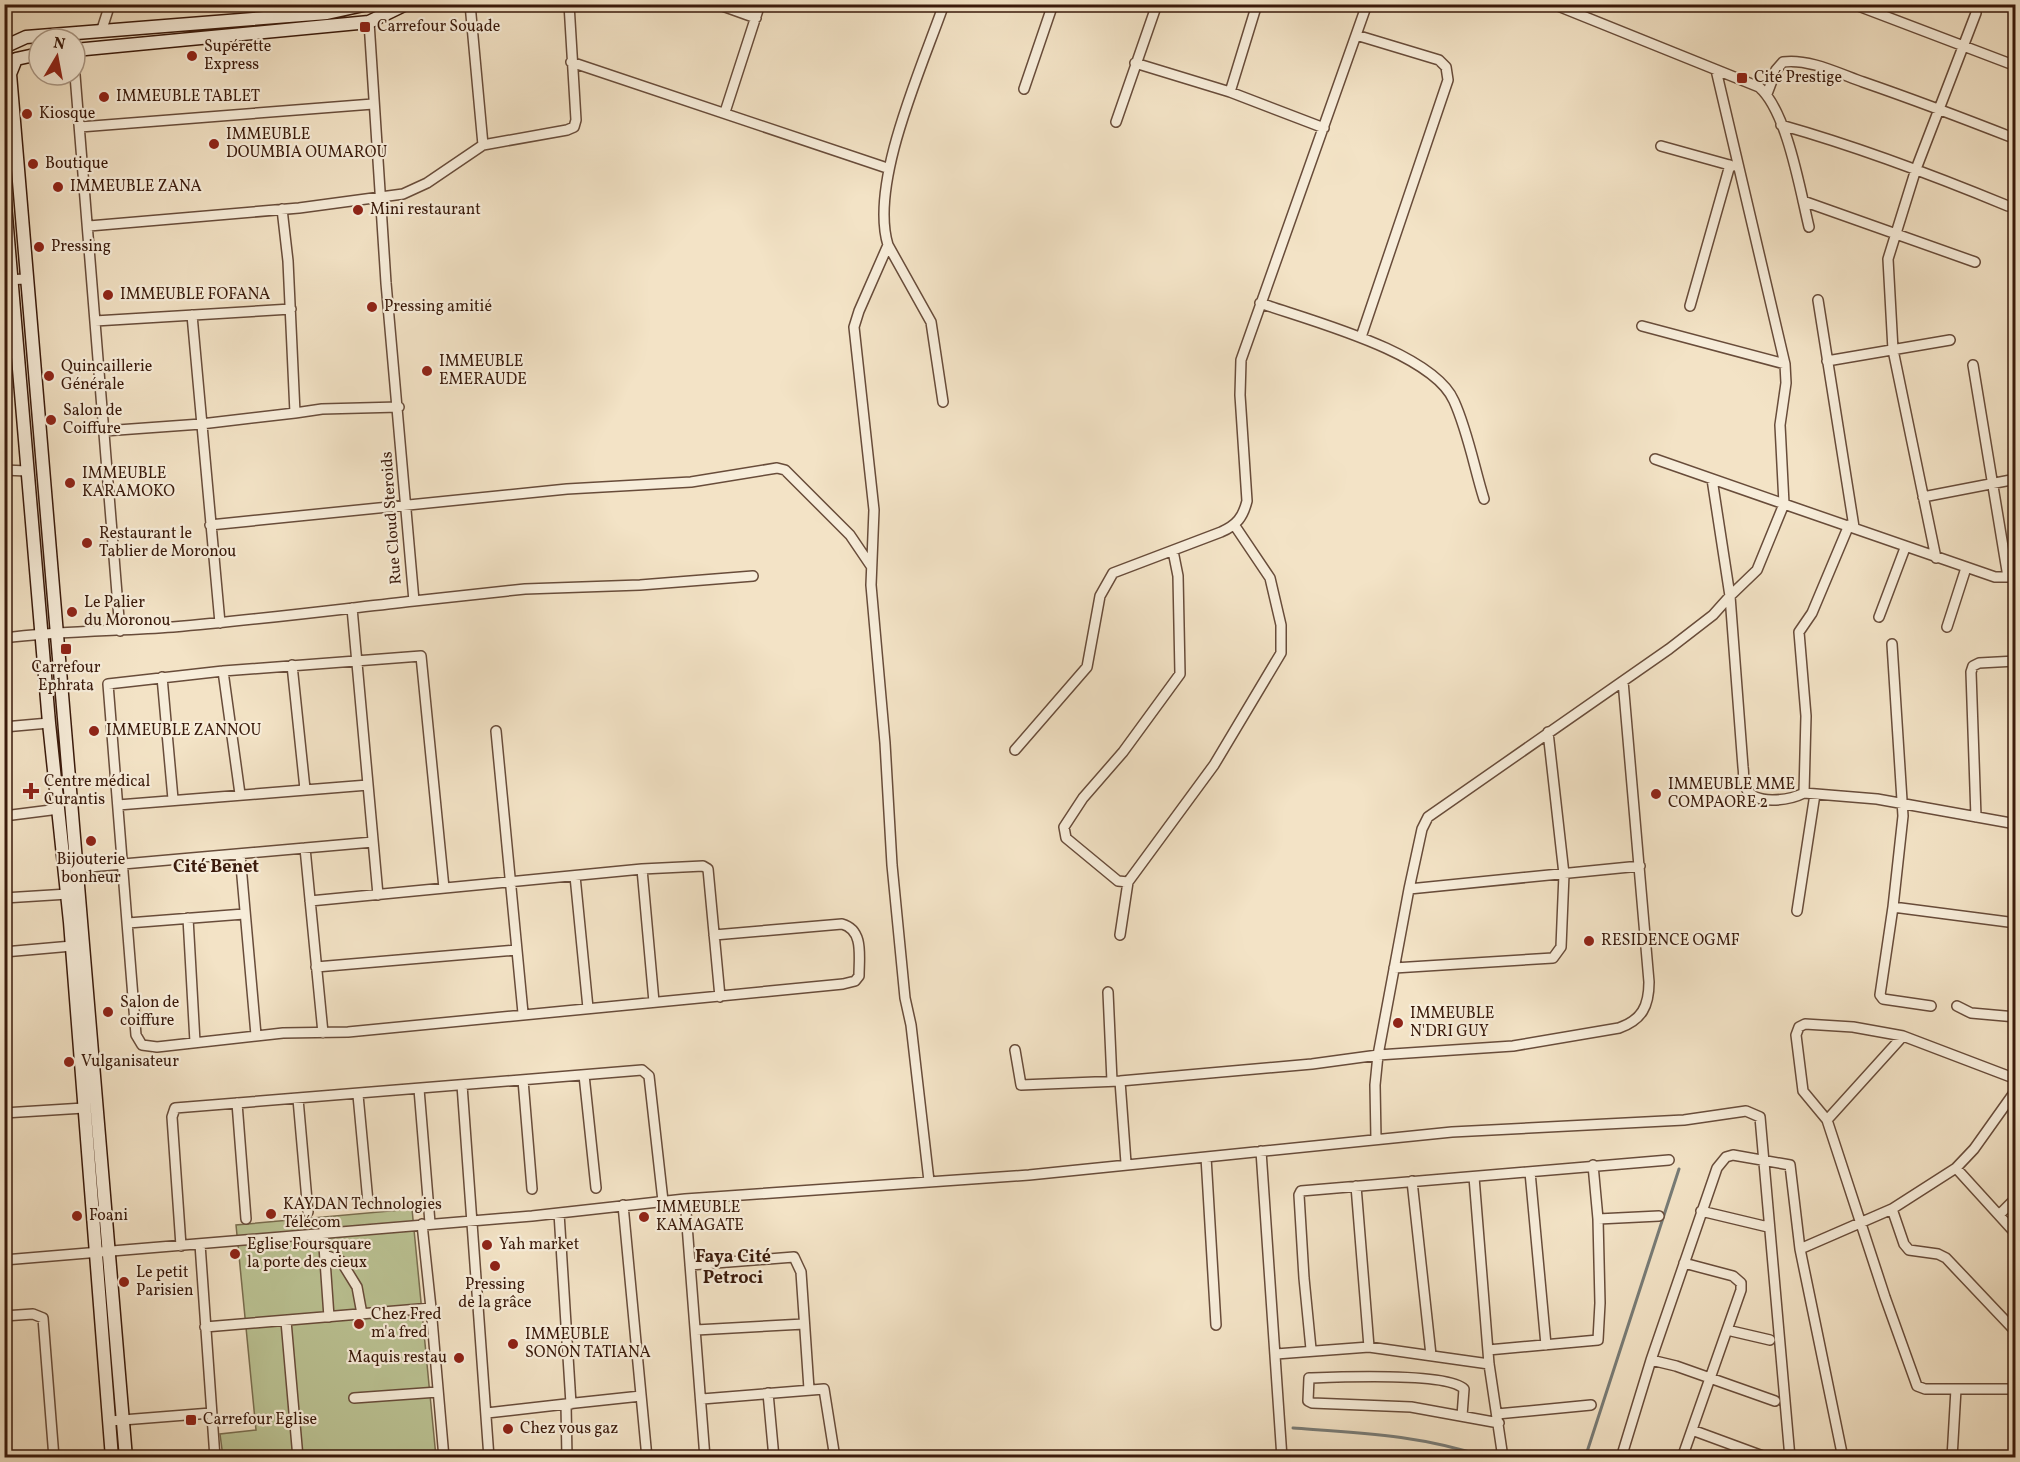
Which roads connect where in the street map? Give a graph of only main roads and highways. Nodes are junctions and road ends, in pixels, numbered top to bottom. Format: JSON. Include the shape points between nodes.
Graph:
{"nodes":[{"id":1,"x":368,"y":4,"type":"edge"},
{"id":2,"x":406,"y":4,"type":"edge"},
{"id":3,"x":326,"y":9,"type":"edge"},
{"id":4,"x":87,"y":32,"type":"edge"},
{"id":5,"x":27,"y":37,"type":"edge"},
{"id":6,"x":4,"y":46,"type":"edge"},
{"id":7,"x":87,"y":49,"type":"edge"},
{"id":8,"x":27,"y":57,"type":"edge"},
{"id":9,"x":4,"y":192,"type":"edge"},
{"id":10,"x":8,"y":279,"type":"edge"},
{"id":11,"x":104,"y":1254,"type":"junction"},
{"id":12,"x":116,"y":1421,"type":"junction"},
{"id":13,"x":112,"y":1458,"type":"edge"},
{"id":14,"x":126,"y":1458,"type":"edge"}],
"edges":[{"from":1,"to":3,"type":"main road"},
{"from":2,"to":7,"type":"main road","via":[[369,22]]},
{"from":3,"to":4,"type":"main road"},
{"from":5,"to":6,"type":"main road"},
{"from":8,"to":11,"type":"main road","via":[[16,59],[10,74],[78,868]]},
{"from":9,"to":10,"type":"main road"},
{"from":10,"to":11,"type":"main road","via":[[68,894],[84,1108]]},
{"from":11,"to":12,"type":"main road"},
{"from":12,"to":13,"type":"main road"},
{"from":12,"to":14,"type":"main road"}]}
